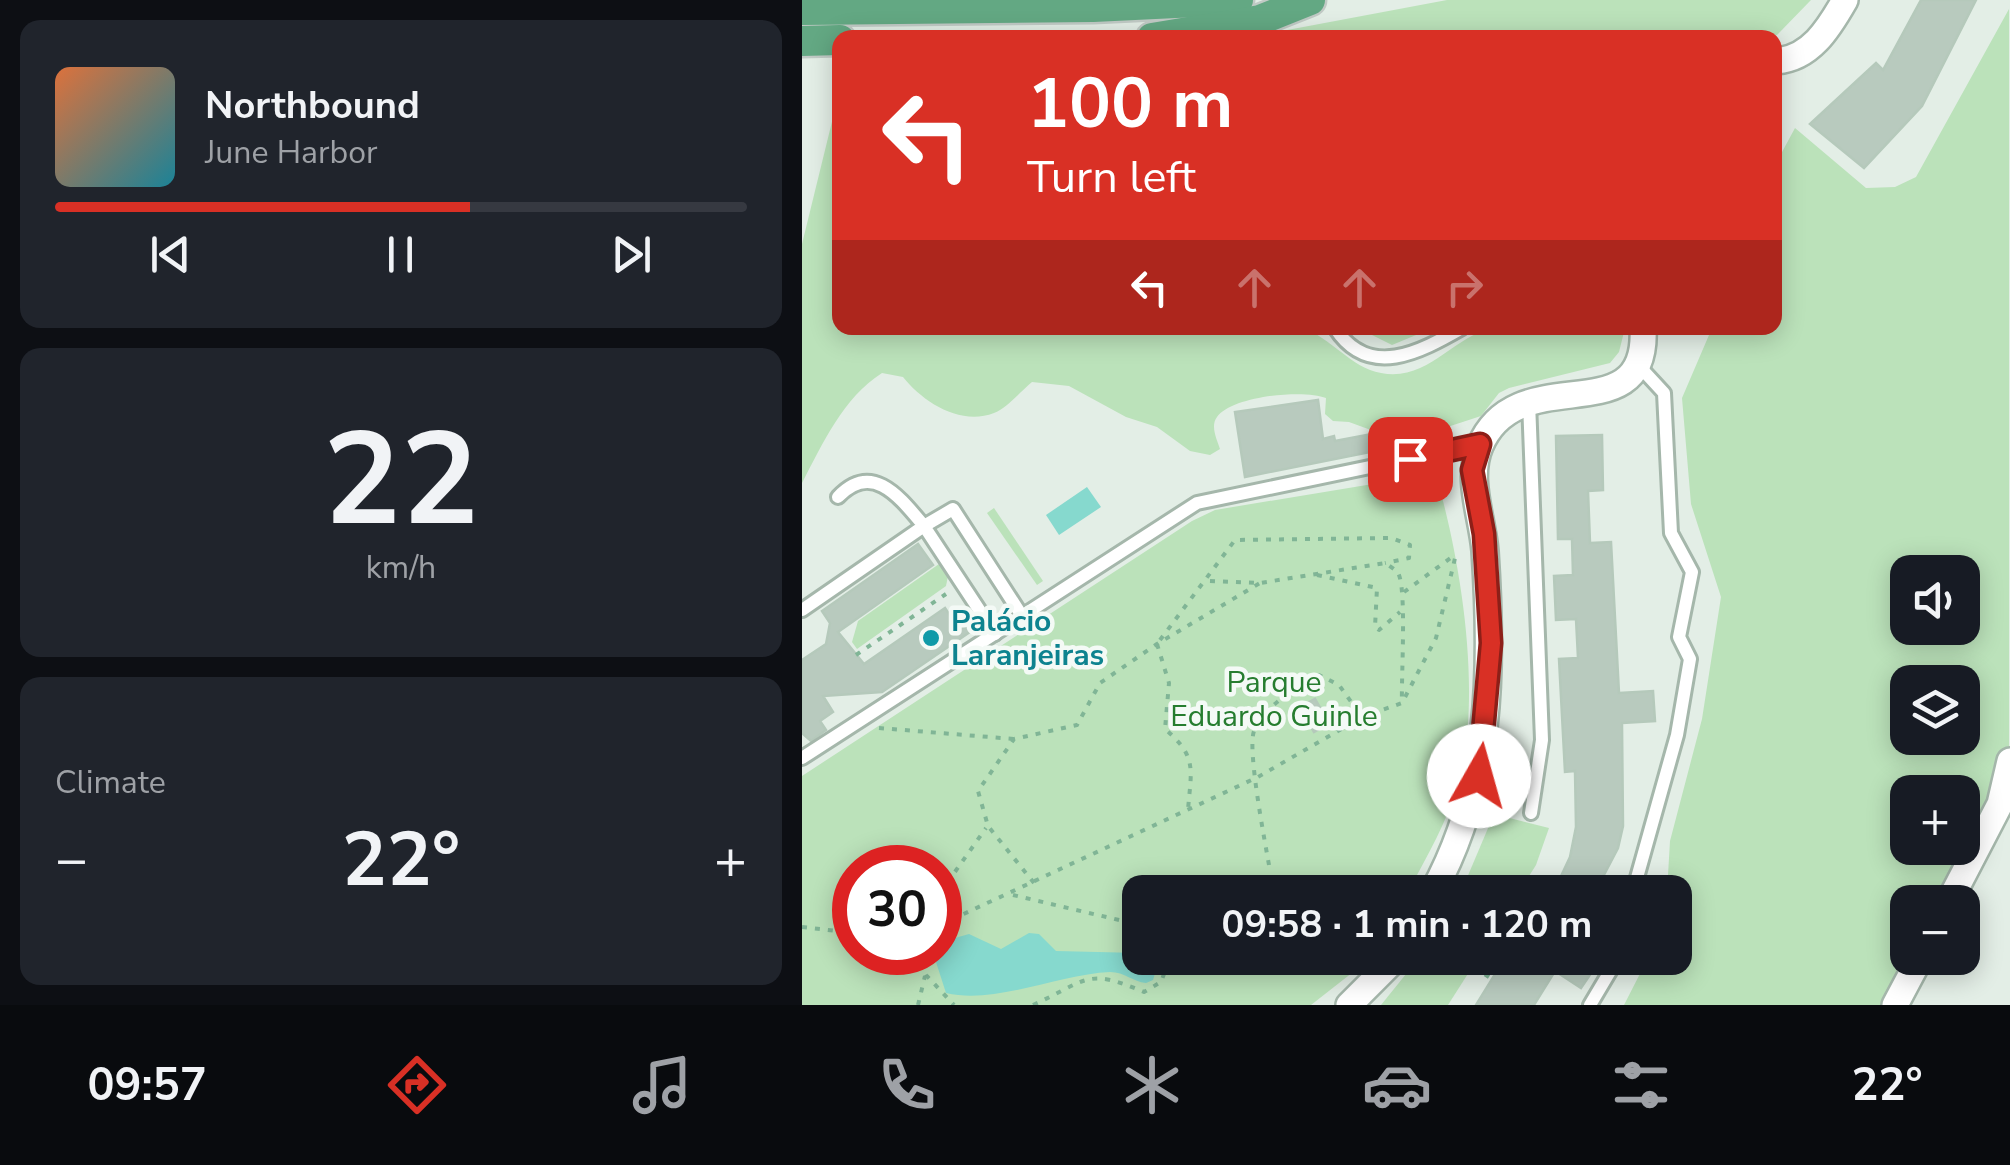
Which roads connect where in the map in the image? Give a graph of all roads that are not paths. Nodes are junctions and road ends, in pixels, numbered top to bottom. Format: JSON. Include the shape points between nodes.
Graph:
{"nodes":[{"id":1,"x":1238,"y":0,"type":"edge"},
{"id":2,"x":1310,"y":0,"type":"edge"},
{"id":3,"x":1845,"y":0,"type":"edge"},
{"id":4,"x":802,"y":10,"type":"edge"},
{"id":5,"x":1200,"y":30,"type":"edge"},
{"id":6,"x":802,"y":40,"type":"edge"},
{"id":7,"x":832,"y":40,"type":"edge"},
{"id":8,"x":1782,"y":60,"type":"edge"},
{"id":9,"x":1342,"y":335,"type":"edge"},
{"id":10,"x":1448,"y":335,"type":"edge"},
{"id":11,"x":1642,"y":335,"type":"edge"},
{"id":12,"x":1640,"y":368,"type":"junction"},
{"id":13,"x":1528,"y":400,"type":"junction"},
{"id":14,"x":1480,"y":444,"type":"junction"},
{"id":15,"x":838,"y":497,"type":"dead end"},
{"id":16,"x":924,"y":526,"type":"junction"},
{"id":17,"x":802,"y":610,"type":"edge"},
{"id":18,"x":1022,"y":616,"type":"junction"},
{"id":19,"x":995,"y":634,"type":"junction"},
{"id":20,"x":802,"y":758,"type":"edge"},
{"id":21,"x":2010,"y":761,"type":"edge"},
{"id":22,"x":1531,"y":813,"type":"dead end"},
{"id":23,"x":1440,"y":875,"type":"edge"},
{"id":24,"x":1638,"y":875,"type":"edge"},
{"id":25,"x":1958,"y":885,"type":"edge"},
{"id":26,"x":1379,"y":975,"type":"edge"},
{"id":27,"x":1609,"y":975,"type":"edge"},
{"id":28,"x":1911,"y":975,"type":"edge"},
{"id":29,"x":1349,"y":1005,"type":"edge"},
{"id":30,"x":1590,"y":1005,"type":"edge"},
{"id":31,"x":1896,"y":1005,"type":"edge"}],
"edges":[{"from":1,"to":4,"type":"main road"},
{"from":2,"to":5,"type":"main road","via":[[1260,20]]},
{"from":3,"to":8,"type":"street","via":[[1800,57]]},
{"from":6,"to":7,"type":"main road"},
{"from":9,"to":10,"type":"lane","via":[[1358,351],[1398,359]]},
{"from":11,"to":12,"type":"street"},
{"from":12,"to":13,"type":"street","via":[[1614,388]]},
{"from":12,"to":24,"type":"lane","via":[[1664,394],[1671,533],[1692,572],[1679,637],[1690,659],[1677,735]]},
{"from":13,"to":14,"type":"street","via":[[1497,418]]},
{"from":13,"to":22,"type":"lane","via":[[1542,740]]},
{"from":14,"to":18,"type":"lane","via":[[1198,503]]},
{"from":14,"to":23,"type":"street","via":[[1472,470],[1484,534],[1490,660],[1479,776]]},
{"from":15,"to":16,"type":"lane","via":[[857,484],[882,483]]},
{"from":16,"to":17,"type":"lane"},
{"from":16,"to":18,"type":"lane","via":[[953,509]]},
{"from":16,"to":19,"type":"lane"},
{"from":18,"to":19,"type":"lane"},
{"from":19,"to":20,"type":"lane"},
{"from":21,"to":25,"type":"street","via":[[2000,804]]},
{"from":26,"to":29,"type":"street"},
{"from":27,"to":30,"type":"lane"},
{"from":28,"to":31,"type":"street"}]}
